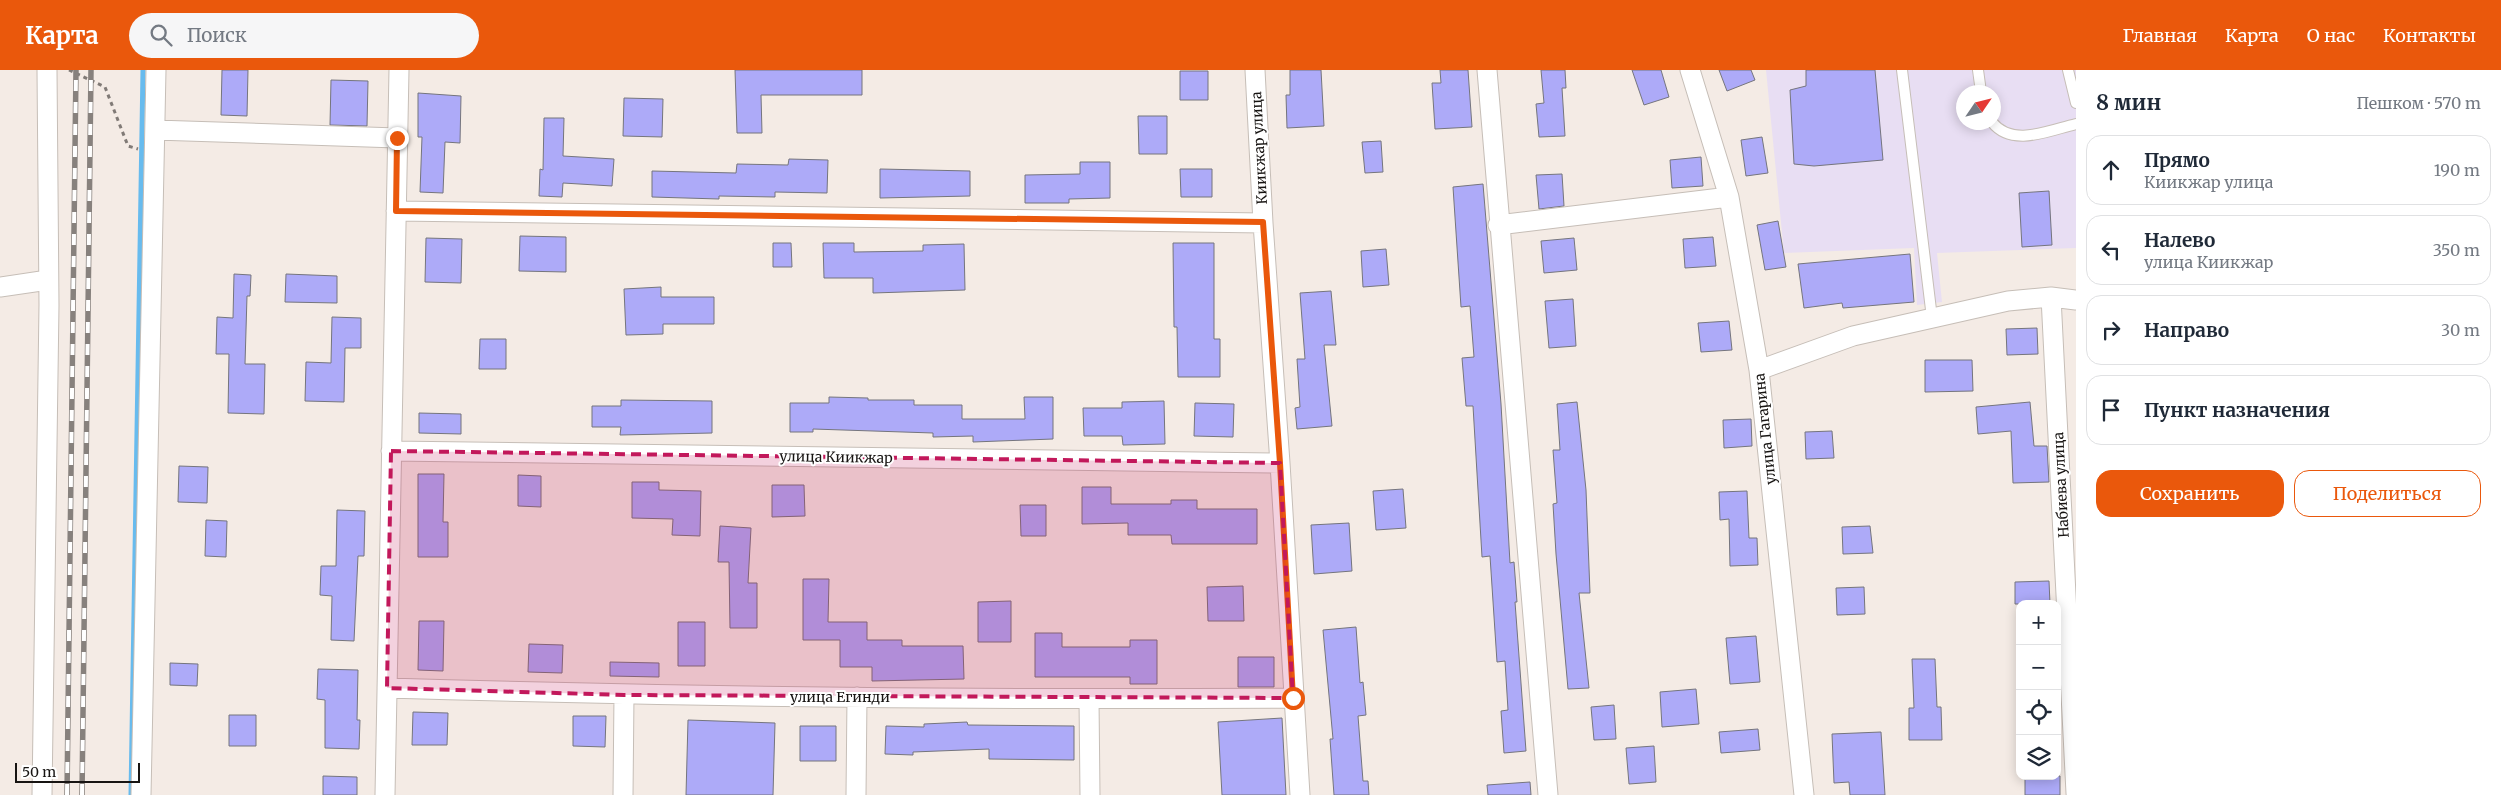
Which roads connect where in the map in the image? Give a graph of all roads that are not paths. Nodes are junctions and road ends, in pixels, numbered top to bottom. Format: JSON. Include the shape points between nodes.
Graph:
{"nodes":[{"id":1,"x":47,"y":70,"type":"edge"},
{"id":2,"x":156,"y":70,"type":"edge"},
{"id":3,"x":399,"y":70,"type":"edge"},
{"id":4,"x":1256,"y":70,"type":"edge"},
{"id":5,"x":1486,"y":70,"type":"edge"},
{"id":6,"x":1690,"y":70,"type":"edge"},
{"id":7,"x":1902,"y":70,"type":"edge"},
{"id":8,"x":1978,"y":70,"type":"edge"},
{"id":9,"x":2068,"y":70,"type":"edge"},
{"id":10,"x":1980,"y":85,"type":"edge"},
{"id":11,"x":2076,"y":103,"type":"edge"},
{"id":12,"x":2076,"y":124,"type":"edge"},
{"id":13,"x":154,"y":130,"type":"junction"},
{"id":14,"x":2000,"y":130,"type":"edge"},
{"id":15,"x":397,"y":138,"type":"junction"},
{"id":16,"x":1729,"y":197,"type":"junction"},
{"id":17,"x":396,"y":211,"type":"junction"},
{"id":18,"x":1263,"y":222,"type":"junction"},
{"id":19,"x":1498,"y":225,"type":"junction"},
{"id":20,"x":48,"y":280,"type":"junction"},
{"id":21,"x":0,"y":287,"type":"edge"},
{"id":22,"x":2051,"y":297,"type":"junction"},
{"id":23,"x":2076,"y":300,"type":"edge"},
{"id":24,"x":1932,"y":318,"type":"junction"},
{"id":25,"x":1759,"y":370,"type":"junction"},
{"id":26,"x":391,"y":451,"type":"junction"},
{"id":27,"x":1280,"y":463,"type":"junction"},
{"id":28,"x":387,"y":688,"type":"junction"},
{"id":29,"x":624,"y":695,"type":"junction"},
{"id":30,"x":857,"y":697,"type":"junction"},
{"id":31,"x":1293,"y":698,"type":"junction"},
{"id":32,"x":1090,"y":699,"type":"junction"},
{"id":33,"x":2076,"y":793,"type":"edge"},
{"id":34,"x":42,"y":795,"type":"edge"},
{"id":35,"x":141,"y":795,"type":"edge"},
{"id":36,"x":384,"y":795,"type":"edge"},
{"id":37,"x":623,"y":795,"type":"edge"},
{"id":38,"x":856,"y":795,"type":"edge"},
{"id":39,"x":1090,"y":795,"type":"edge"},
{"id":40,"x":1300,"y":795,"type":"edge"},
{"id":41,"x":1548,"y":795,"type":"edge"},
{"id":42,"x":1804,"y":795,"type":"edge"}],
"edges":[{"from":1,"to":20,"type":"street"},
{"from":2,"to":13,"type":"street"},
{"from":3,"to":15,"type":"street"},
{"from":4,"to":18,"type":"street","name":"Киикжар улица"},
{"from":5,"to":19,"type":"street"},
{"from":6,"to":16,"type":"street","name":"улица Гагарина"},
{"from":7,"to":24,"type":"lane"},
{"from":8,"to":10,"type":"lane"},
{"from":9,"to":11,"type":"lane"},
{"from":12,"to":14,"type":"lane","via":[[2020,137]]},
{"from":13,"to":15,"type":"street"},
{"from":13,"to":35,"type":"street"},
{"from":15,"to":17,"type":"street"},
{"from":16,"to":19,"type":"street"},
{"from":16,"to":25,"type":"street","name":"улица Гагарина"},
{"from":17,"to":18,"type":"street"},
{"from":17,"to":26,"type":"street"},
{"from":18,"to":27,"type":"street","name":"Киикжар улица"},
{"from":19,"to":41,"type":"street"},
{"from":20,"to":21,"type":"street"},
{"from":20,"to":34,"type":"street"},
{"from":22,"to":23,"type":"street"},
{"from":22,"to":24,"type":"street","via":[[2008,301]]},
{"from":22,"to":33,"type":"street","name":"Набиева улица"},
{"from":24,"to":25,"type":"street","via":[[1853,336]]},
{"from":25,"to":42,"type":"street","name":"улица Гагарина"},
{"from":26,"to":27,"type":"street","name":"улица Киикжар"},
{"from":26,"to":28,"type":"street"},
{"from":27,"to":31,"type":"street","name":"Киикжар улица"},
{"from":28,"to":29,"type":"street","name":"улица Егинди"},
{"from":28,"to":36,"type":"street"},
{"from":29,"to":30,"type":"street","name":"улица Егинди"},
{"from":29,"to":37,"type":"street"},
{"from":30,"to":32,"type":"street","name":"улица Егинди"},
{"from":30,"to":38,"type":"street","name":"улица Егинди"},
{"from":31,"to":32,"type":"street","name":"улица Егинди"},
{"from":31,"to":40,"type":"street","name":"Киикжар улица"},
{"from":32,"to":39,"type":"street"}]}
